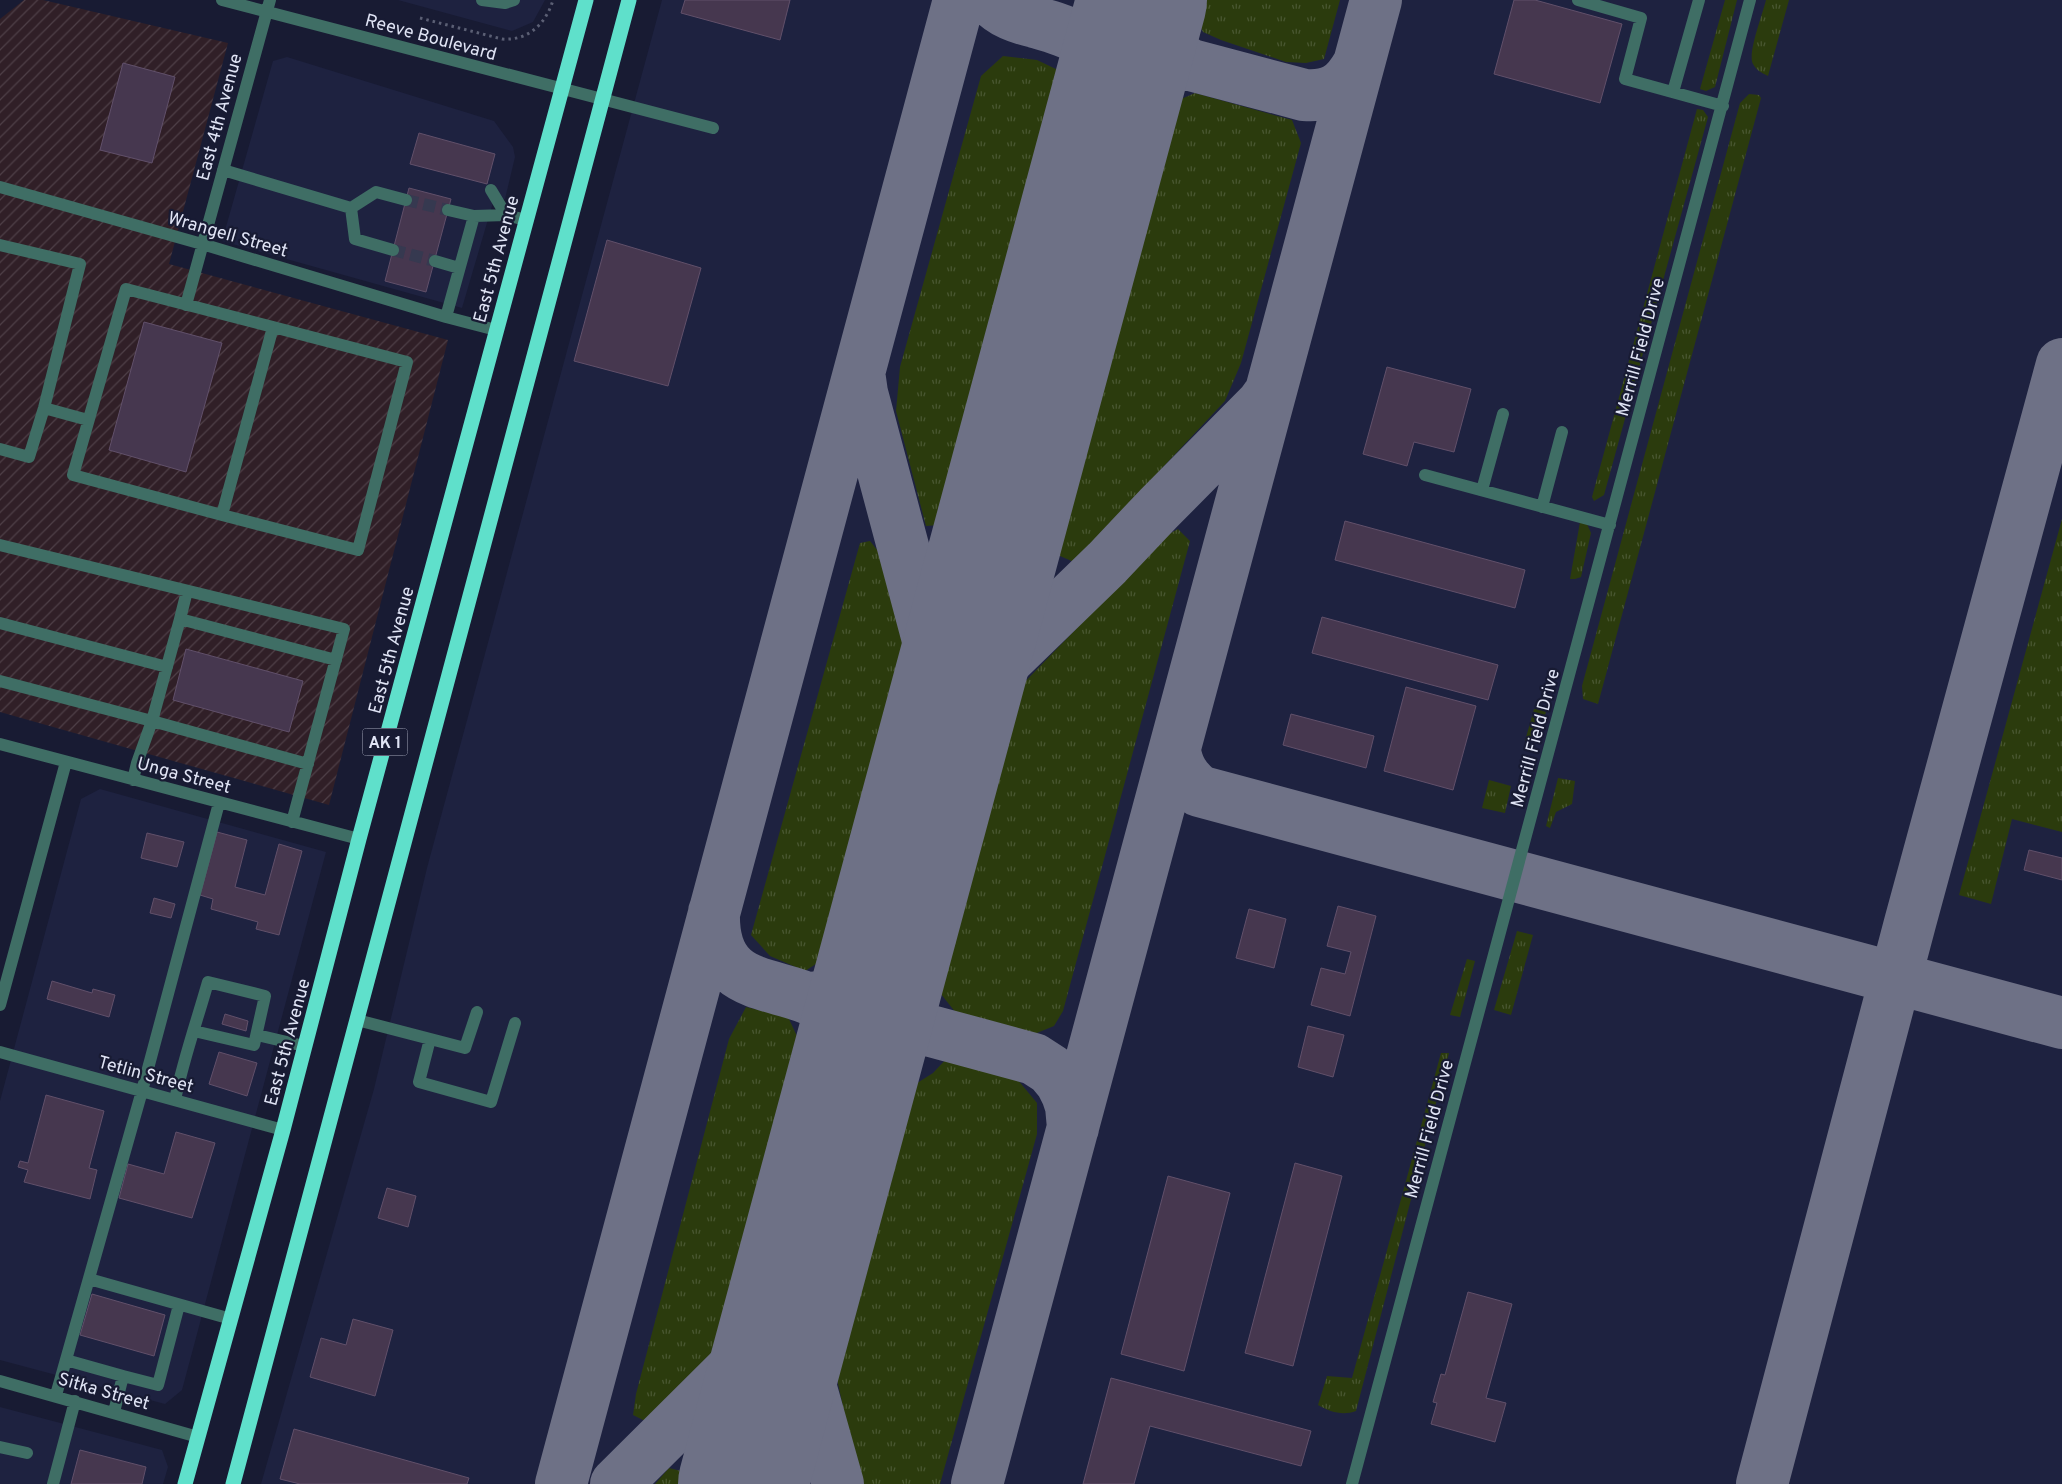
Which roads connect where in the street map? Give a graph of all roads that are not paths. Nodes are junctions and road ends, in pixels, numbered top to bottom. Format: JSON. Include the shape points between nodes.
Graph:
{"nodes":[{"id":1,"x":222,"y":0,"type":"edge"},
{"id":2,"x":482,"y":0,"type":"edge"},
{"id":3,"x":514,"y":0,"type":"edge"},
{"id":4,"x":586,"y":0,"type":"edge"},
{"id":5,"x":629,"y":0,"type":"edge"},
{"id":6,"x":1578,"y":0,"type":"edge"},
{"id":7,"x":1699,"y":0,"type":"edge"},
{"id":8,"x":1750,"y":0,"type":"edge"},
{"id":9,"x":268,"y":6,"type":"edge"},
{"id":10,"x":562,"y":90,"type":"junction"},
{"id":11,"x":1673,"y":92,"type":"junction"},
{"id":12,"x":602,"y":100,"type":"junction"},
{"id":13,"x":1723,"y":106,"type":"junction"},
{"id":14,"x":713,"y":128,"type":"dead end"},
{"id":15,"x":223,"y":170,"type":"junction"},
{"id":16,"x":0,"y":187,"type":"edge"},
{"id":17,"x":491,"y":190,"type":"dead end"},
{"id":18,"x":406,"y":200,"type":"tunnel mouth"},
{"id":19,"x":351,"y":208,"type":"junction"},
{"id":20,"x":448,"y":210,"type":"tunnel mouth"},
{"id":21,"x":506,"y":215,"type":"junction"},
{"id":22,"x":474,"y":216,"type":"junction"},
{"id":23,"x":526,"y":220,"type":"junction"},
{"id":24,"x":202,"y":244,"type":"junction"},
{"id":25,"x":0,"y":245,"type":"edge"},
{"id":26,"x":393,"y":250,"type":"tunnel mouth"},
{"id":27,"x":435,"y":261,"type":"tunnel mouth"},
{"id":28,"x":460,"y":268,"type":"junction"},
{"id":29,"x":186,"y":305,"type":"junction"},
{"id":30,"x":446,"y":317,"type":"junction"},
{"id":31,"x":274,"y":327,"type":"junction"},
{"id":32,"x":496,"y":330,"type":"junction"},
{"id":33,"x":44,"y":408,"type":"junction"},
{"id":34,"x":1503,"y":414,"type":"dead end"},
{"id":35,"x":88,"y":420,"type":"junction"},
{"id":36,"x":1562,"y":432,"type":"dead end"},
{"id":37,"x":0,"y":449,"type":"edge"},
{"id":38,"x":1425,"y":475,"type":"dead end"},
{"id":39,"x":1482,"y":490,"type":"junction"},
{"id":40,"x":1542,"y":507,"type":"junction"},
{"id":41,"x":222,"y":515,"type":"junction"},
{"id":42,"x":1610,"y":525,"type":"junction"},
{"id":43,"x":0,"y":545,"type":"edge"},
{"id":44,"x":188,"y":591,"type":"junction"},
{"id":45,"x":180,"y":620,"type":"junction"},
{"id":46,"x":0,"y":623,"type":"edge"},
{"id":47,"x":336,"y":660,"type":"junction"},
{"id":48,"x":167,"y":667,"type":"junction"},
{"id":49,"x":0,"y":681,"type":"edge"},
{"id":50,"x":152,"y":721,"type":"junction"},
{"id":51,"x":0,"y":744,"type":"edge"},
{"id":52,"x":66,"y":762,"type":"junction"},
{"id":53,"x":308,"y":764,"type":"junction"},
{"id":54,"x":133,"y":780,"type":"junction"},
{"id":55,"x":219,"y":803,"type":"junction"},
{"id":56,"x":292,"y":822,"type":"junction"},
{"id":57,"x":359,"y":839,"type":"junction"},
{"id":58,"x":0,"y":1005,"type":"edge"},
{"id":59,"x":478,"y":1012,"type":"dead end"},
{"id":60,"x":357,"y":1020,"type":"junction"},
{"id":61,"x":515,"y":1023,"type":"dead end"},
{"id":62,"x":194,"y":1031,"type":"junction"},
{"id":63,"x":257,"y":1035,"type":"junction"},
{"id":64,"x":430,"y":1039,"type":"junction"},
{"id":65,"x":304,"y":1046,"type":"junction"},
{"id":66,"x":0,"y":1052,"type":"edge"},
{"id":67,"x":142,"y":1091,"type":"junction"},
{"id":68,"x":175,"y":1100,"type":"junction"},
{"id":69,"x":283,"y":1130,"type":"junction"},
{"id":70,"x":89,"y":1279,"type":"junction"},
{"id":71,"x":179,"y":1305,"type":"junction"},
{"id":72,"x":231,"y":1319,"type":"junction"},
{"id":73,"x":66,"y":1360,"type":"junction"},
{"id":74,"x":122,"y":1376,"type":"junction"},
{"id":75,"x":0,"y":1381,"type":"edge"},
{"id":76,"x":56,"y":1396,"type":"junction"},
{"id":77,"x":75,"y":1401,"type":"junction"},
{"id":78,"x":114,"y":1412,"type":"junction"},
{"id":79,"x":198,"y":1437,"type":"junction"},
{"id":80,"x":0,"y":1446,"type":"edge"},
{"id":81,"x":27,"y":1453,"type":"dead end"},
{"id":82,"x":53,"y":1484,"type":"edge"},
{"id":83,"x":185,"y":1484,"type":"edge"},
{"id":84,"x":233,"y":1484,"type":"edge"},
{"id":85,"x":1352,"y":1484,"type":"edge"}],
"edges":[{"from":1,"to":9,"type":"street","name":"Reeve Boulevard"},
{"from":2,"to":3,"type":"street","via":[[506,3]]},
{"from":4,"to":10,"type":"highway","name":"East 5th Avenue","number":"AK 1"},
{"from":5,"to":12,"type":"highway","number":"AK 1"},
{"from":6,"to":11,"type":"street","via":[[1641,18],[1625,79]]},
{"from":7,"to":11,"type":"street"},
{"from":8,"to":13,"type":"street","name":"Merrill Field Drive"},
{"from":9,"to":10,"type":"street","name":"Reeve Boulevard"},
{"from":9,"to":15,"type":"street","name":"East 4th Avenue"},
{"from":10,"to":12,"type":"street","name":"Reeve Boulevard"},
{"from":10,"to":23,"type":"highway","name":"East 5th Avenue","number":"AK 1"},
{"from":11,"to":13,"type":"street"},
{"from":12,"to":14,"type":"street","name":"Reeve Boulevard"},
{"from":12,"to":60,"type":"highway","number":"AK 1"},
{"from":13,"to":42,"type":"street","name":"Merrill Field Drive"},
{"from":15,"to":19,"type":"street"},
{"from":15,"to":24,"type":"street","name":"East 4th Avenue"},
{"from":16,"to":24,"type":"street","name":"Wrangell Street"},
{"from":17,"to":21,"type":"street"},
{"from":18,"to":19,"type":"street","via":[[376,192]]},
{"from":19,"to":26,"type":"street","via":[[355,239]]},
{"from":20,"to":22,"type":"street"},
{"from":21,"to":22,"type":"street"},
{"from":21,"to":23,"type":"street"},
{"from":22,"to":28,"type":"street"},
{"from":23,"to":32,"type":"highway","name":"East 5th Avenue","number":"AK 1"},
{"from":24,"to":29,"type":"street","name":"East 4th Avenue"},
{"from":24,"to":30,"type":"street","name":"Wrangell Street"},
{"from":25,"to":33,"type":"street","via":[[80,264]]},
{"from":27,"to":28,"type":"street"},
{"from":28,"to":30,"type":"street"},
{"from":29,"to":31,"type":"street"},
{"from":29,"to":35,"type":"street","via":[[126,289]]},
{"from":30,"to":32,"type":"street","name":"Wrangell Street"},
{"from":31,"to":41,"type":"street"},
{"from":31,"to":41,"type":"street","via":[[407,362],[358,550]]},
{"from":32,"to":57,"type":"highway","name":"East 5th Avenue","number":"AK 1"},
{"from":33,"to":35,"type":"street"},
{"from":33,"to":37,"type":"street","via":[[29,457]]},
{"from":34,"to":39,"type":"street"},
{"from":35,"to":41,"type":"street","via":[[73,475]]},
{"from":36,"to":40,"type":"street"},
{"from":38,"to":39,"type":"street"},
{"from":39,"to":40,"type":"street"},
{"from":40,"to":42,"type":"street"},
{"from":42,"to":85,"type":"street","name":"Merrill Field Drive"},
{"from":43,"to":44,"type":"street"},
{"from":44,"to":45,"type":"street"},
{"from":44,"to":47,"type":"street","via":[[344,629]]},
{"from":45,"to":47,"type":"street"},
{"from":45,"to":48,"type":"street"},
{"from":46,"to":48,"type":"street"},
{"from":47,"to":53,"type":"street"},
{"from":48,"to":50,"type":"street"},
{"from":49,"to":50,"type":"street"},
{"from":50,"to":53,"type":"street"},
{"from":50,"to":54,"type":"street"},
{"from":51,"to":52,"type":"street","name":"Unga Street"},
{"from":52,"to":54,"type":"street","name":"Unga Street"},
{"from":52,"to":58,"type":"street"},
{"from":53,"to":56,"type":"street"},
{"from":54,"to":55,"type":"street","name":"Unga Street"},
{"from":55,"to":56,"type":"street","name":"Unga Street"},
{"from":55,"to":67,"type":"street"},
{"from":56,"to":57,"type":"street","name":"Unga Street"},
{"from":57,"to":65,"type":"highway","name":"East 5th Avenue","number":"AK 1"},
{"from":59,"to":64,"type":"street","via":[[465,1048]]},
{"from":60,"to":64,"type":"street"},
{"from":60,"to":84,"type":"highway","number":"AK 1"},
{"from":61,"to":64,"type":"street","via":[[491,1102],[419,1082]]},
{"from":62,"to":63,"type":"street","via":[[254,1045]]},
{"from":62,"to":63,"type":"street","via":[[208,982],[265,996]]},
{"from":62,"to":68,"type":"street"},
{"from":63,"to":65,"type":"street"},
{"from":65,"to":69,"type":"highway","name":"East 5th Avenue","number":"AK 1"},
{"from":66,"to":67,"type":"street","name":"Tetlin Street"},
{"from":67,"to":68,"type":"street","name":"Tetlin Street"},
{"from":67,"to":70,"type":"street"},
{"from":68,"to":69,"type":"street","name":"Tetlin Street"},
{"from":69,"to":72,"type":"highway","name":"East 5th Avenue","number":"AK 1"},
{"from":70,"to":71,"type":"street"},
{"from":70,"to":73,"type":"street"},
{"from":71,"to":72,"type":"street"},
{"from":71,"to":74,"type":"street","via":[[158,1385]]},
{"from":72,"to":79,"type":"highway","name":"East 5th Avenue","number":"AK 1"},
{"from":73,"to":74,"type":"street"},
{"from":73,"to":76,"type":"street"},
{"from":74,"to":78,"type":"street"},
{"from":75,"to":76,"type":"street","name":"Sitka Street"},
{"from":76,"to":77,"type":"street","name":"Sitka Street"},
{"from":77,"to":78,"type":"street","name":"Sitka Street"},
{"from":77,"to":82,"type":"street"},
{"from":78,"to":79,"type":"street","name":"Sitka Street"},
{"from":79,"to":83,"type":"highway","name":"East 5th Avenue","number":"AK 1"},
{"from":80,"to":81,"type":"street"}]}
